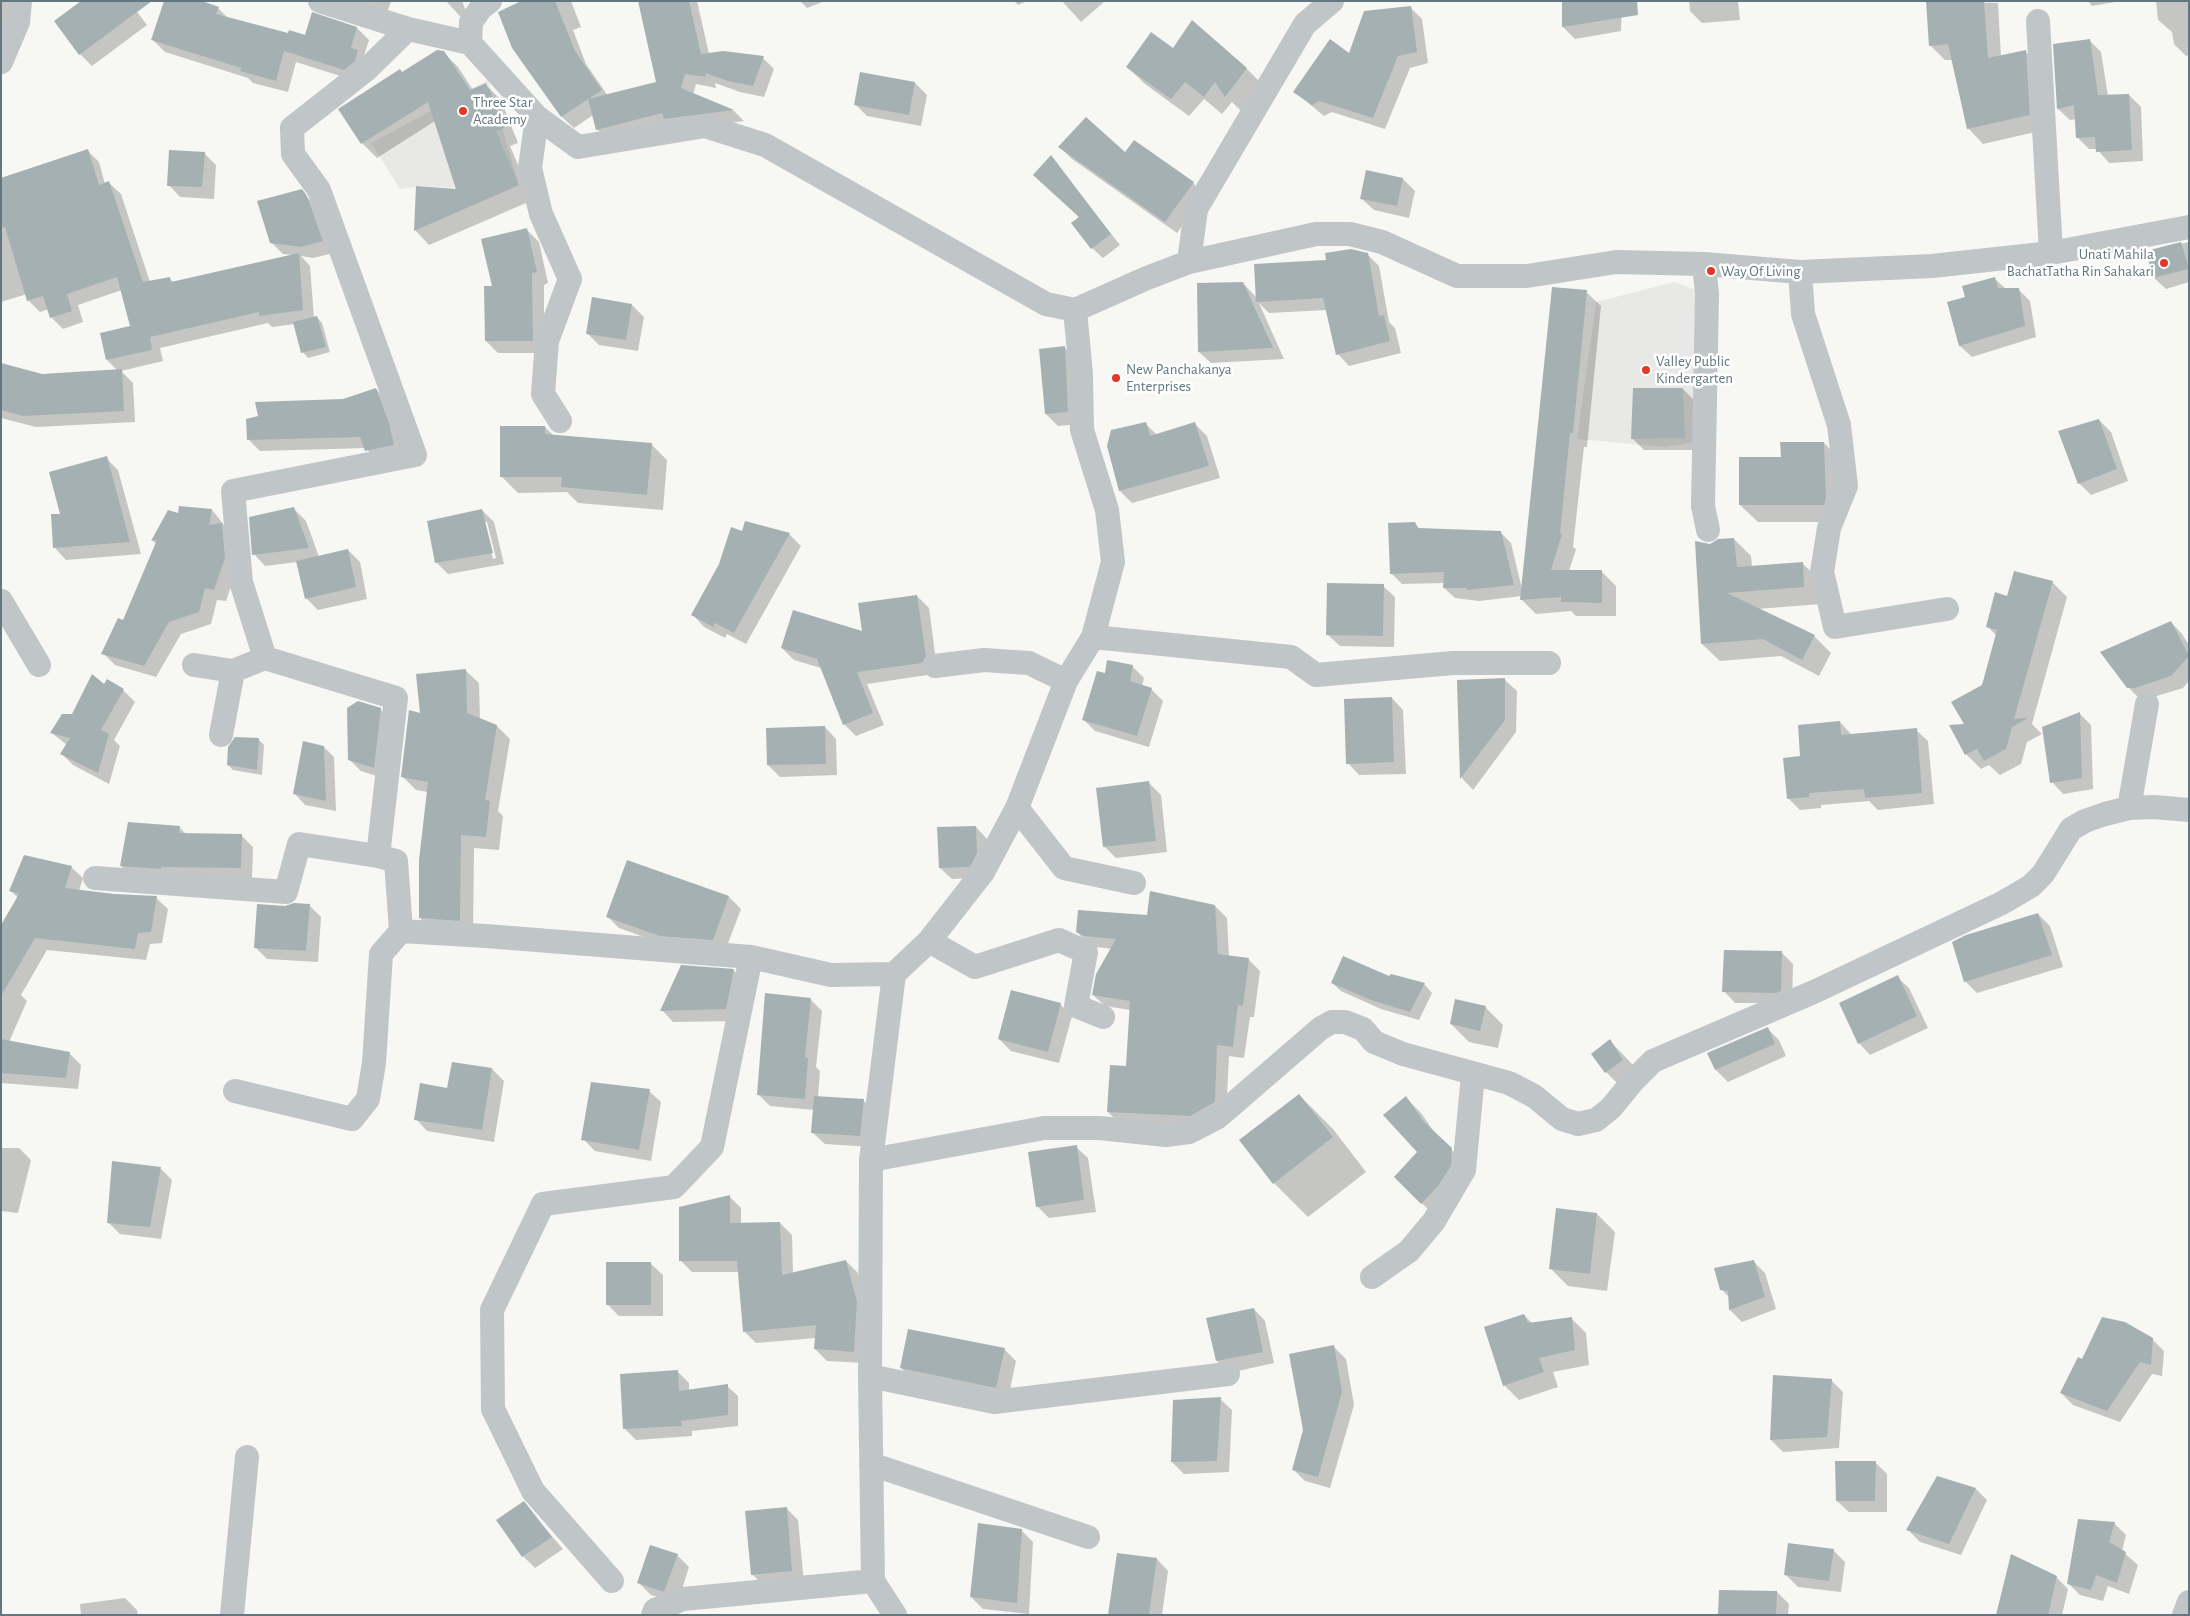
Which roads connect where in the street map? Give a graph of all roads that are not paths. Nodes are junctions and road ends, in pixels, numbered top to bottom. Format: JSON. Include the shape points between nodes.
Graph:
{"nodes":[{"id":1,"x":20,"y":1,"type":"edge"},
{"id":2,"x":320,"y":1,"type":"edge"},
{"id":3,"x":490,"y":1,"type":"edge"},
{"id":4,"x":1332,"y":1,"type":"edge"},
{"id":5,"x":2038,"y":21,"type":"dead end"},
{"id":6,"x":408,"y":29,"type":"junction"},
{"id":7,"x":470,"y":43,"type":"junction"},
{"id":8,"x":1,"y":62,"type":"edge"},
{"id":9,"x":537,"y":117,"type":"junction"},
{"id":10,"x":2189,"y":227,"type":"edge"},
{"id":11,"x":2051,"y":253,"type":"junction"},
{"id":12,"x":1189,"y":262,"type":"junction"},
{"id":13,"x":1704,"y":264,"type":"junction"},
{"id":14,"x":1800,"y":272,"type":"junction"},
{"id":15,"x":1075,"y":310,"type":"junction"},
{"id":16,"x":560,"y":421,"type":"dead end"},
{"id":17,"x":1708,"y":530,"type":"dead end"},
{"id":18,"x":1,"y":601,"type":"edge"},
{"id":19,"x":1947,"y":609,"type":"dead end"},
{"id":20,"x":1093,"y":637,"type":"junction"},
{"id":21,"x":265,"y":658,"type":"junction"},
{"id":22,"x":1549,"y":663,"type":"dead end"},
{"id":23,"x":39,"y":665,"type":"dead end"},
{"id":24,"x":194,"y":666,"type":"dead end"},
{"id":25,"x":935,"y":666,"type":"dead end"},
{"id":26,"x":233,"y":671,"type":"junction"},
{"id":27,"x":1066,"y":681,"type":"junction"},
{"id":28,"x":2147,"y":704,"type":"dead end"},
{"id":29,"x":221,"y":735,"type":"dead end"},
{"id":30,"x":1017,"y":808,"type":"junction"},
{"id":31,"x":2129,"y":808,"type":"junction"},
{"id":32,"x":2189,"y":810,"type":"edge"},
{"id":33,"x":378,"y":856,"type":"junction"},
{"id":34,"x":95,"y":878,"type":"dead end"},
{"id":35,"x":1134,"y":883,"type":"dead end"},
{"id":36,"x":401,"y":931,"type":"junction"},
{"id":37,"x":929,"y":941,"type":"junction"},
{"id":38,"x":750,"y":957,"type":"junction"},
{"id":39,"x":894,"y":974,"type":"junction"},
{"id":40,"x":1104,"y":1016,"type":"dead end"},
{"id":41,"x":1473,"y":1075,"type":"junction"},
{"id":42,"x":235,"y":1092,"type":"dead end"},
{"id":43,"x":872,"y":1160,"type":"junction"},
{"id":44,"x":1372,"y":1277,"type":"dead end"},
{"id":45,"x":1228,"y":1374,"type":"dead end"},
{"id":46,"x":870,"y":1376,"type":"junction"},
{"id":47,"x":247,"y":1457,"type":"dead end"},
{"id":48,"x":871,"y":1464,"type":"junction"},
{"id":49,"x":1088,"y":1537,"type":"dead end"},
{"id":50,"x":612,"y":1581,"type":"dead end"},
{"id":51,"x":873,"y":1581,"type":"junction"},
{"id":52,"x":2189,"y":1602,"type":"edge"},
{"id":53,"x":232,"y":1615,"type":"edge"},
{"id":54,"x":652,"y":1615,"type":"edge"},
{"id":55,"x":895,"y":1615,"type":"edge"},
{"id":56,"x":2184,"y":1615,"type":"edge"}],
"edges":[{"from":1,"to":8,"type":"street","via":[[18,22]]},
{"from":2,"to":6,"type":"street"},
{"from":3,"to":7,"type":"street","via":[[471,22]]},
{"from":4,"to":12,"type":"street","via":[[1304,24],[1196,209]]},
{"from":5,"to":11,"type":"street"},
{"from":6,"to":7,"type":"street"},
{"from":6,"to":21,"type":"street","via":[[367,69],[292,128],[293,154],[319,190],[415,455],[233,491],[242,582]]},
{"from":7,"to":9,"type":"street"},
{"from":9,"to":15,"type":"street","via":[[578,147],[705,126],[766,145],[1046,304]]},
{"from":9,"to":16,"type":"street","via":[[530,168],[541,214],[570,280],[547,340],[543,394]]},
{"from":10,"to":11,"type":"street"},
{"from":11,"to":14,"type":"street","via":[[1932,266]]},
{"from":12,"to":13,"type":"street","via":[[1316,234],[1350,234],[1382,242],[1457,276],[1527,276],[1616,262]]},
{"from":12,"to":15,"type":"street"},
{"from":13,"to":14,"type":"street"},
{"from":13,"to":17,"type":"street","via":[[1707,294],[1703,506]]},
{"from":14,"to":19,"type":"street","via":[[1803,314],[1839,425],[1846,486],[1829,528],[1822,572],[1835,627]]},
{"from":15,"to":20,"type":"street","via":[[1082,430],[1107,510],[1113,562]]},
{"from":18,"to":23,"type":"street"},
{"from":20,"to":22,"type":"street","via":[[1291,657],[1316,675],[1454,663]]},
{"from":20,"to":27,"type":"street"},
{"from":21,"to":26,"type":"street"},
{"from":21,"to":33,"type":"street","via":[[396,698]]},
{"from":24,"to":26,"type":"street"},
{"from":25,"to":27,"type":"street","via":[[984,660],[1029,663]]},
{"from":26,"to":29,"type":"street"},
{"from":27,"to":30,"type":"street"},
{"from":28,"to":31,"type":"street"},
{"from":30,"to":35,"type":"street","via":[[1064,868]]},
{"from":30,"to":37,"type":"street","via":[[983,872]]},
{"from":31,"to":32,"type":"street"},
{"from":31,"to":41,"type":"street","via":[[2105,814],[2071,830],[2043,874],[2031,886],[2002,902],[1816,992],[1653,1061],[1596,1120],[1578,1124],[1562,1119],[1534,1096],[1509,1083]]},
{"from":33,"to":34,"type":"street","via":[[299,844],[286,892]]},
{"from":33,"to":36,"type":"street","via":[[396,861]]},
{"from":36,"to":38,"type":"street"},
{"from":36,"to":42,"type":"street","via":[[381,954],[374,1063],[368,1099],[352,1119]]},
{"from":37,"to":39,"type":"street"},
{"from":37,"to":40,"type":"street","via":[[975,967],[1059,940],[1086,952],[1076,1006]]},
{"from":38,"to":39,"type":"street","via":[[831,975]]},
{"from":38,"to":50,"type":"street","via":[[712,1147],[674,1187],[543,1204],[492,1310],[493,1409],[534,1491]]},
{"from":39,"to":43,"type":"street"},
{"from":41,"to":43,"type":"street","via":[[1403,1054],[1374,1042],[1363,1029],[1345,1022],[1332,1022],[1218,1118],[1189,1132],[1166,1135],[1099,1128],[1044,1128]]},
{"from":41,"to":44,"type":"street","via":[[1464,1170],[1434,1221],[1409,1251]]},
{"from":43,"to":46,"type":"street"},
{"from":45,"to":46,"type":"street","via":[[994,1402]]},
{"from":46,"to":48,"type":"street"},
{"from":47,"to":53,"type":"street"},
{"from":48,"to":49,"type":"street"},
{"from":48,"to":51,"type":"street"},
{"from":51,"to":54,"type":"street","via":[[683,1599],[655,1610]]},
{"from":51,"to":55,"type":"street"},
{"from":52,"to":56,"type":"street"}]}
